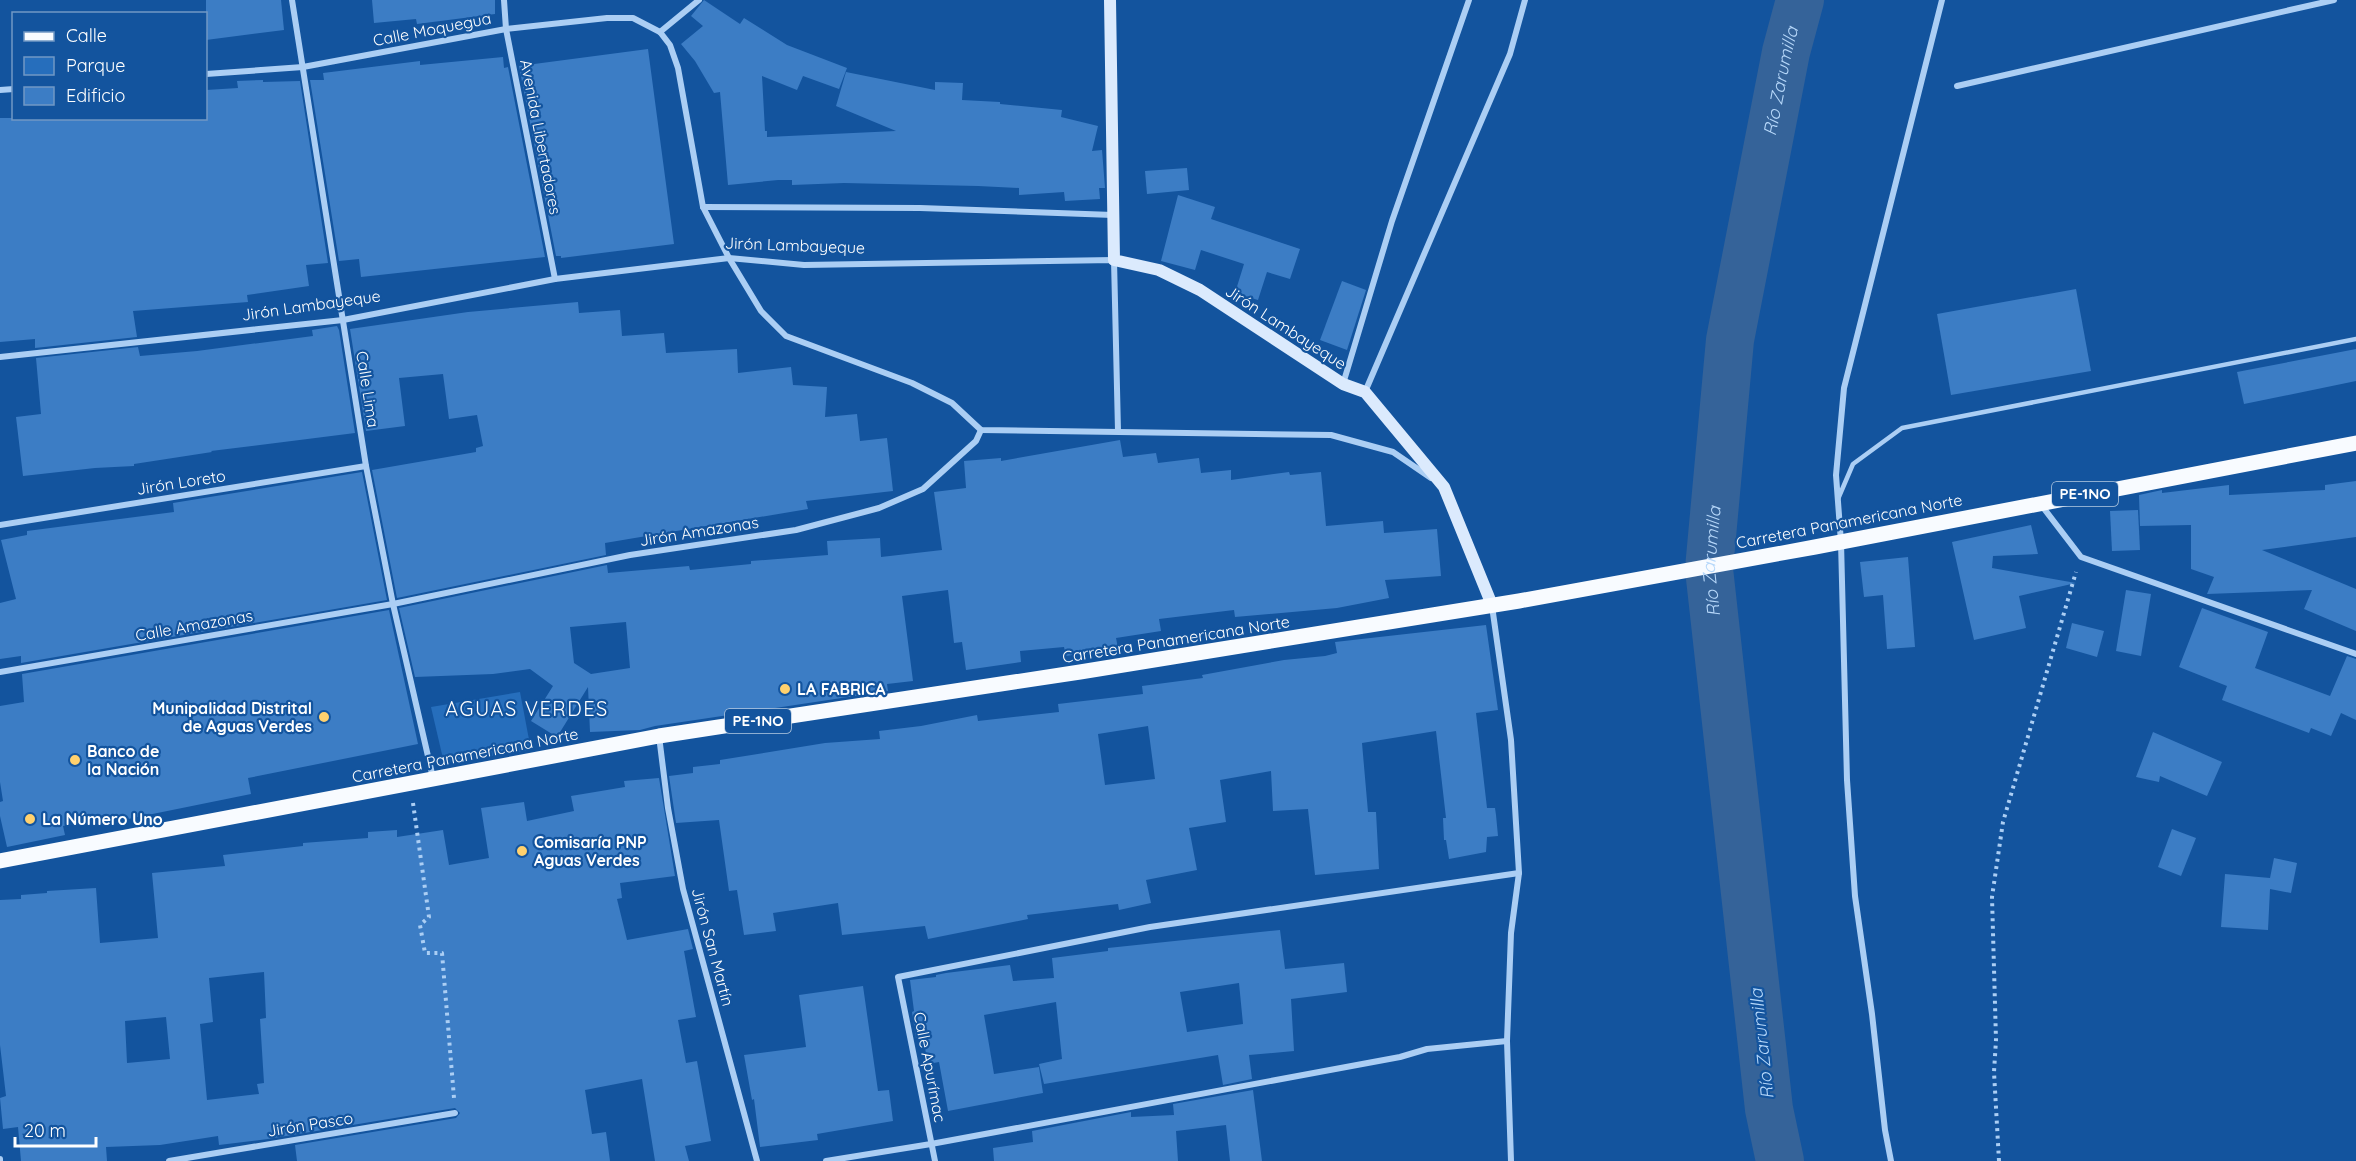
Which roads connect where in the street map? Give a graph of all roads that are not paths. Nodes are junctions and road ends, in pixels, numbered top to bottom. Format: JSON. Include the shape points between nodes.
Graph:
{"nodes":[{"id":1,"x":292,"y":0,"type":"edge"},
{"id":2,"x":504,"y":0,"type":"edge"},
{"id":3,"x":699,"y":0,"type":"edge"},
{"id":4,"x":1469,"y":0,"type":"edge"},
{"id":5,"x":1525,"y":0,"type":"edge"},
{"id":6,"x":1942,"y":0,"type":"edge"},
{"id":7,"x":2334,"y":0,"type":"edge"},
{"id":8,"x":1107,"y":1,"type":"edge"},
{"id":9,"x":506,"y":29,"type":"junction"},
{"id":10,"x":660,"y":32,"type":"junction"},
{"id":11,"x":303,"y":67,"type":"junction"},
{"id":12,"x":207,"y":74,"type":"edge"},
{"id":13,"x":1957,"y":86,"type":"dead end"},
{"id":14,"x":703,"y":207,"type":"junction"},
{"id":15,"x":1114,"y":215,"type":"junction"},
{"id":16,"x":729,"y":258,"type":"junction"},
{"id":17,"x":1114,"y":260,"type":"junction"},
{"id":18,"x":555,"y":279,"type":"junction"},
{"id":19,"x":343,"y":320,"type":"junction"},
{"id":20,"x":2356,"y":339,"type":"edge"},
{"id":21,"x":0,"y":357,"type":"edge"},
{"id":22,"x":1343,"y":384,"type":"junction"},
{"id":23,"x":1365,"y":392,"type":"junction"},
{"id":24,"x":981,"y":430,"type":"junction"},
{"id":25,"x":1118,"y":431,"type":"junction"},
{"id":26,"x":2356,"y":443,"type":"edge"},
{"id":27,"x":366,"y":466,"type":"junction"},
{"id":28,"x":1444,"y":487,"type":"junction"},
{"id":29,"x":1838,"y":501,"type":"junction"},
{"id":30,"x":2040,"y":503,"type":"junction"},
{"id":31,"x":0,"y":525,"type":"edge"},
{"id":32,"x":1841,"y":542,"type":"junction"},
{"id":33,"x":393,"y":604,"type":"junction"},
{"id":34,"x":1492,"y":605,"type":"junction"},
{"id":35,"x":2356,"y":654,"type":"edge"},
{"id":36,"x":0,"y":672,"type":"edge"},
{"id":37,"x":659,"y":736,"type":"junction"},
{"id":38,"x":434,"y":779,"type":"junction"},
{"id":39,"x":0,"y":861,"type":"edge"},
{"id":40,"x":1519,"y":873,"type":"junction"},
{"id":41,"x":1507,"y":1041,"type":"junction"},
{"id":42,"x":455,"y":1113,"type":"road end"},
{"id":43,"x":932,"y":1144,"type":"junction"},
{"id":44,"x":169,"y":1161,"type":"edge"},
{"id":45,"x":757,"y":1161,"type":"edge"},
{"id":46,"x":826,"y":1161,"type":"edge"},
{"id":47,"x":935,"y":1161,"type":"edge"},
{"id":48,"x":1511,"y":1161,"type":"edge"},
{"id":49,"x":1891,"y":1161,"type":"edge"}],
"edges":[{"from":1,"to":11,"type":"street","name":"Calle Lima"},
{"from":2,"to":9,"type":"street","name":"Avenida Libertadores"},
{"from":3,"to":10,"type":"street"},
{"from":4,"to":22,"type":"street","via":[[1392,221]]},
{"from":5,"to":23,"type":"street","via":[[1510,54]]},
{"from":6,"to":29,"type":"street","via":[[1844,388],[1836,475]]},
{"from":7,"to":13,"type":"street"},
{"from":8,"to":15,"type":"street"},
{"from":9,"to":10,"type":"street","name":"Calle Moquegua","via":[[633,18]]},
{"from":9,"to":11,"type":"street","name":"Calle Moquegua"},
{"from":9,"to":18,"type":"street","name":"Avenida Libertadores"},
{"from":10,"to":14,"type":"street","via":[[670,45],[678,68]]},
{"from":11,"to":12,"type":"street","name":"Calle Moquegua"},
{"from":11,"to":19,"type":"street","name":"Calle Lima"},
{"from":14,"to":15,"type":"street","via":[[920,208]]},
{"from":14,"to":16,"type":"street"},
{"from":15,"to":17,"type":"street"},
{"from":16,"to":17,"type":"street","name":"Jirón Lambayeque","via":[[804,265]]},
{"from":16,"to":18,"type":"street","name":"Jirón Lambayeque"},
{"from":16,"to":24,"type":"street","via":[[761,311],[786,336],[912,383],[952,403]]},
{"from":17,"to":22,"type":"street","name":"Jirón Lambayeque","via":[[1159,270],[1200,290]]},
{"from":17,"to":25,"type":"street"},
{"from":18,"to":19,"type":"street","name":"Jirón Lambayeque"},
{"from":19,"to":21,"type":"street","name":"Jirón Lambayeque"},
{"from":19,"to":27,"type":"street","name":"Calle Lima"},
{"from":20,"to":29,"type":"lane","via":[[1902,428],[1853,464]]},
{"from":22,"to":23,"type":"street","name":"Jirón Lambayeque"},
{"from":23,"to":28,"type":"street"},
{"from":24,"to":25,"type":"street"},
{"from":24,"to":33,"type":"street","name":"Jirón Amazonas","via":[[976,441],[923,489],[879,508],[796,530],[630,555]]},
{"from":25,"to":28,"type":"street","via":[[1331,435],[1393,452]]},
{"from":26,"to":30,"type":"main road","name":"Carretera Panamericana Norte","number":"PE-1NO"},
{"from":27,"to":31,"type":"street","name":"Jirón Loreto"},
{"from":27,"to":33,"type":"street","name":"Calle Lima"},
{"from":28,"to":34,"type":"street"},
{"from":29,"to":32,"type":"street"},
{"from":30,"to":32,"type":"main road","name":"Carretera Panamericana Norte","number":"PE-1NO"},
{"from":30,"to":35,"type":"street","via":[[2081,557]]},
{"from":32,"to":34,"type":"main road","name":"Carretera Panamericana Norte","number":"PE-1NO"},
{"from":32,"to":49,"type":"street","via":[[1847,780],[1855,896]]},
{"from":33,"to":36,"type":"street","name":"Calle Amazonas"},
{"from":33,"to":38,"type":"street","name":"Calle Lima"},
{"from":34,"to":37,"type":"main road","name":"Carretera Panamericana Norte","number":"PE-1NO"},
{"from":34,"to":40,"type":"street","via":[[1511,740]]},
{"from":37,"to":38,"type":"main road","name":"Carretera Panamericana Norte","number":"PE-1NO"},
{"from":37,"to":45,"type":"street","name":"Jirón San Martín","via":[[683,889]]},
{"from":38,"to":39,"type":"main road","name":"Carretera Panamericana Norte","number":"PE-1NO"},
{"from":40,"to":41,"type":"street","via":[[1511,933]]},
{"from":40,"to":43,"type":"street","name":"Calle Apurímac","via":[[1150,927],[898,977]]},
{"from":41,"to":43,"type":"street","via":[[1427,1049]]},
{"from":41,"to":48,"type":"street"},
{"from":42,"to":44,"type":"street","name":"Jirón Pasco"},
{"from":43,"to":46,"type":"street"},
{"from":43,"to":47,"type":"street","name":"Calle Apurímac"}]}
